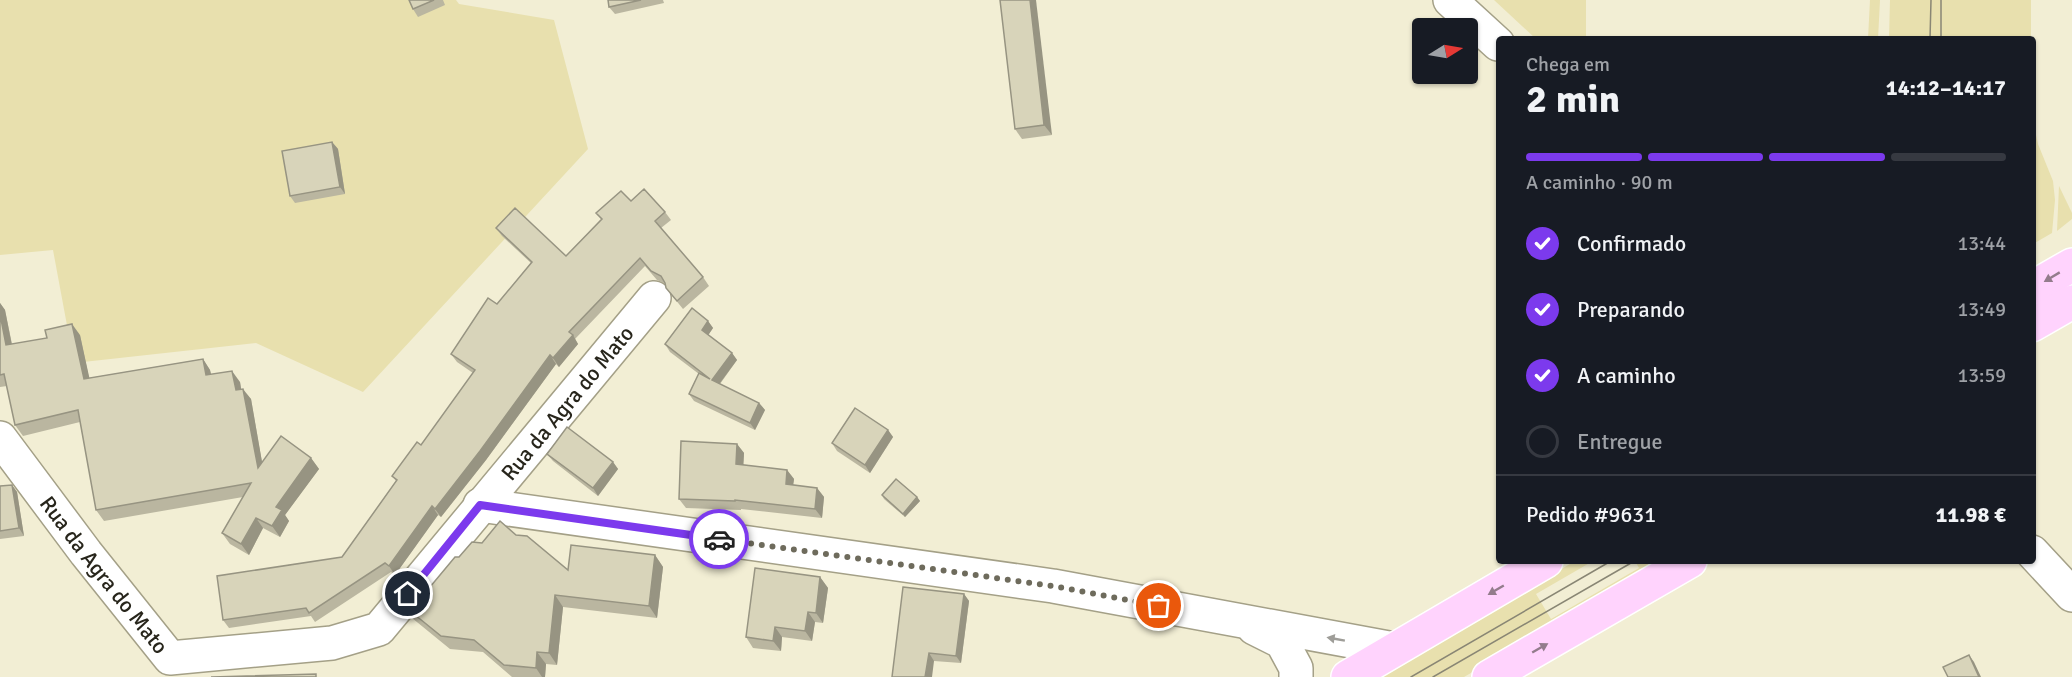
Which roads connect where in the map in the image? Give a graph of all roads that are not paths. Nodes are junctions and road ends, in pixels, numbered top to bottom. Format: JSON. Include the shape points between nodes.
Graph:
{"nodes":[{"id":1,"x":1459,"y":5,"type":"edge"},
{"id":2,"x":1496,"y":42,"type":"edge"},
{"id":3,"x":2072,"y":265,"type":"edge"},
{"id":4,"x":2036,"y":286,"type":"edge"},
{"id":5,"x":654,"y":298,"type":"dead end"},
{"id":6,"x":2072,"y":302,"type":"edge"},
{"id":7,"x":2036,"y":323,"type":"edge"},
{"id":8,"x":0,"y":438,"type":"edge"},
{"id":9,"x":480,"y":505,"type":"junction"},
{"id":10,"x":2036,"y":556,"type":"edge"},
{"id":11,"x":1541,"y":564,"type":"edge"},
{"id":12,"x":1685,"y":564,"type":"edge"},
{"id":13,"x":2072,"y":595,"type":"edge"},
{"id":14,"x":1244,"y":623,"type":"junction"},
{"id":15,"x":1394,"y":649,"type":"junction"},
{"id":16,"x":167,"y":667,"type":"edge"},
{"id":17,"x":1296,"y":677,"type":"edge"},
{"id":18,"x":1348,"y":677,"type":"edge"},
{"id":19,"x":1489,"y":677,"type":"edge"}],
"edges":[{"from":1,"to":2,"type":"street"},
{"from":3,"to":4,"type":"main road","one_way":true},
{"from":5,"to":9,"type":"street","name":"Rua da Agra do Mato"},
{"from":6,"to":7,"type":"main road"},
{"from":8,"to":16,"type":"street","name":"Rua da Agra do Mato"},
{"from":9,"to":14,"type":"street","via":[[1053,586]]},
{"from":9,"to":16,"type":"street","name":"Rua da Agra do Mato","via":[[379,629],[332,643]]},
{"from":10,"to":13,"type":"street"},
{"from":11,"to":15,"type":"main road","one_way":true},
{"from":19,"to":12,"type":"main road","one_way":true},
{"from":15,"to":14,"type":"street","one_way":true},
{"from":14,"to":17,"type":"street","via":[[1281,642],[1296,668]]},
{"from":15,"to":18,"type":"main road"}]}
